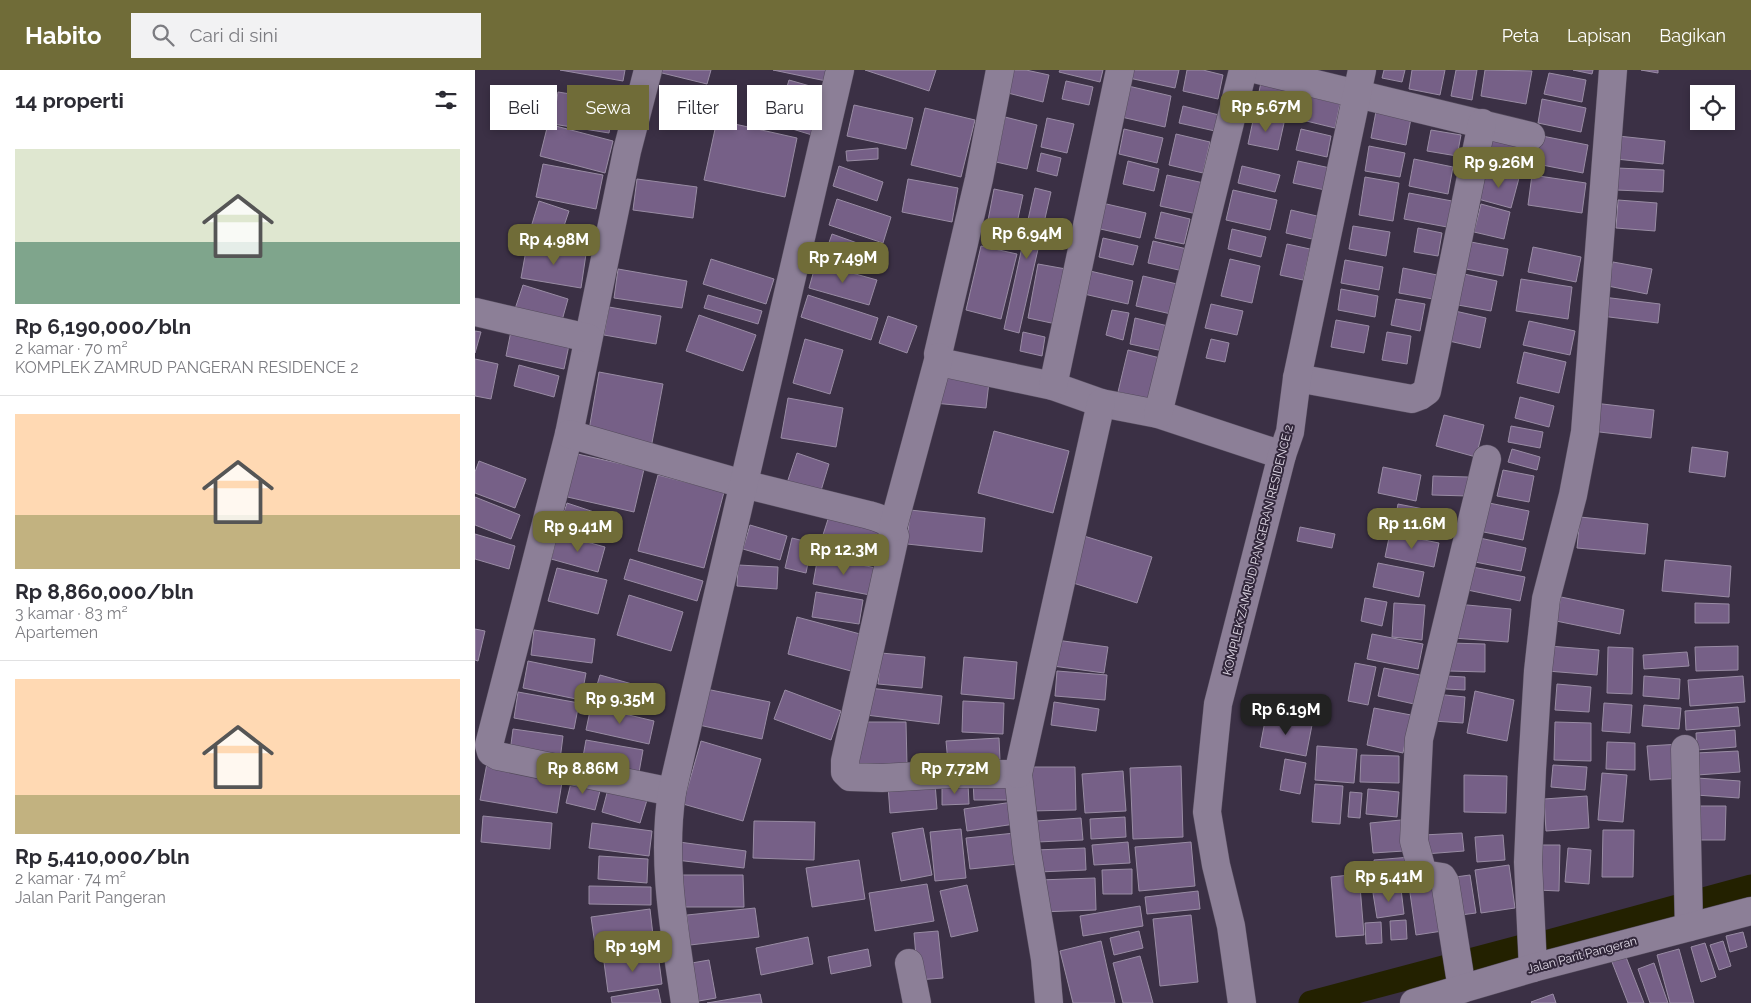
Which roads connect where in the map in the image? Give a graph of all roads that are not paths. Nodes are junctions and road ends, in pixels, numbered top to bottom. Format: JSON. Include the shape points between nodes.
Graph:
{"nodes":[{"id":1,"x":648,"y":70,"type":"edge"},
{"id":2,"x":839,"y":70,"type":"edge"},
{"id":3,"x":1000,"y":70,"type":"edge"},
{"id":4,"x":1120,"y":70,"type":"edge"},
{"id":5,"x":1243,"y":70,"type":"edge"},
{"id":6,"x":1258,"y":70,"type":"edge"},
{"id":7,"x":1613,"y":70,"type":"edge"},
{"id":8,"x":1359,"y":82,"type":"edge"},
{"id":9,"x":1482,"y":124,"type":"junction"},
{"id":10,"x":1531,"y":136,"type":"dead end"},
{"id":11,"x":475,"y":312,"type":"edge"},
{"id":12,"x":588,"y":338,"type":"junction"},
{"id":13,"x":939,"y":358,"type":"junction"},
{"id":14,"x":1297,"y":378,"type":"junction"},
{"id":15,"x":1053,"y":386,"type":"junction"},
{"id":16,"x":1101,"y":403,"type":"junction"},
{"id":17,"x":1158,"y":414,"type":"junction"},
{"id":18,"x":569,"y":434,"type":"junction"},
{"id":19,"x":1282,"y":455,"type":"junction"},
{"id":20,"x":1487,"y":460,"type":"dead end"},
{"id":21,"x":743,"y":484,"type":"junction"},
{"id":22,"x":893,"y":527,"type":"junction"},
{"id":23,"x":484,"y":728,"type":"edge"},
{"id":24,"x":1685,"y":749,"type":"dead end"},
{"id":25,"x":1018,"y":774,"type":"junction"},
{"id":26,"x":672,"y":792,"type":"junction"},
{"id":27,"x":1751,"y":911,"type":"edge"},
{"id":28,"x":1689,"y":927,"type":"junction"},
{"id":29,"x":909,"y":962,"type":"dead end"},
{"id":30,"x":1533,"y":968,"type":"junction"},
{"id":31,"x":1462,"y":989,"type":"junction"},
{"id":32,"x":685,"y":1003,"type":"edge"},
{"id":33,"x":917,"y":1003,"type":"edge"},
{"id":34,"x":1049,"y":1003,"type":"edge"},
{"id":35,"x":1242,"y":1003,"type":"edge"},
{"id":36,"x":1414,"y":1003,"type":"edge"}],
"edges":[{"from":1,"to":12,"type":"street","via":[[627,151]]},
{"from":2,"to":21,"type":"street"},
{"from":3,"to":13,"type":"street"},
{"from":4,"to":15,"type":"street"},
{"from":5,"to":17,"type":"street"},
{"from":6,"to":8,"type":"street"},
{"from":7,"to":30,"type":"street","via":[[1585,432],[1575,488],[1546,599],[1538,671],[1528,862]]},
{"from":8,"to":9,"type":"street"},
{"from":8,"to":14,"type":"street","name":"KOMPLEK ZAMRUD PANGERAN RESIDENCE 2"},
{"from":9,"to":10,"type":"street"},
{"from":9,"to":14,"type":"street","via":[[1427,391],[1412,399]]},
{"from":11,"to":12,"type":"street"},
{"from":12,"to":18,"type":"street"},
{"from":13,"to":15,"type":"street","via":[[944,364]]},
{"from":13,"to":22,"type":"street"},
{"from":14,"to":19,"type":"street","name":"KOMPLEK ZAMRUD PANGERAN RESIDENCE 2","via":[[1290,432]]},
{"from":15,"to":16,"type":"street"},
{"from":16,"to":17,"type":"street"},
{"from":16,"to":25,"type":"street"},
{"from":17,"to":19,"type":"street"},
{"from":18,"to":21,"type":"street"},
{"from":18,"to":23,"type":"street"},
{"from":19,"to":35,"type":"street","name":"KOMPLEK ZAMRUD PANGERAN RESIDENCE 2","via":[[1218,704],[1207,812],[1231,926]]},
{"from":20,"to":31,"type":"street","via":[[1419,739],[1414,841],[1423,874],[1441,877],[1445,882]]},
{"from":21,"to":22,"type":"street","via":[[869,515]]},
{"from":21,"to":26,"type":"street"},
{"from":22,"to":25,"type":"street","via":[[895,536],[845,772],[849,777],[882,778]]},
{"from":23,"to":26,"type":"street","via":[[491,752],[498,756]]},
{"from":24,"to":28,"type":"street"},
{"from":25,"to":34,"type":"street"},
{"from":26,"to":32,"type":"street","via":[[667,820],[669,889]]},
{"from":27,"to":28,"type":"street","name":"Jalan Parit Pangeran"},
{"from":28,"to":30,"type":"street","name":"Jalan Parit Pangeran"},
{"from":29,"to":33,"type":"street"},
{"from":30,"to":31,"type":"street","name":"Jalan Parit Pangeran"},
{"from":31,"to":36,"type":"street","name":"Jalan Parit Pangeran"}]}
